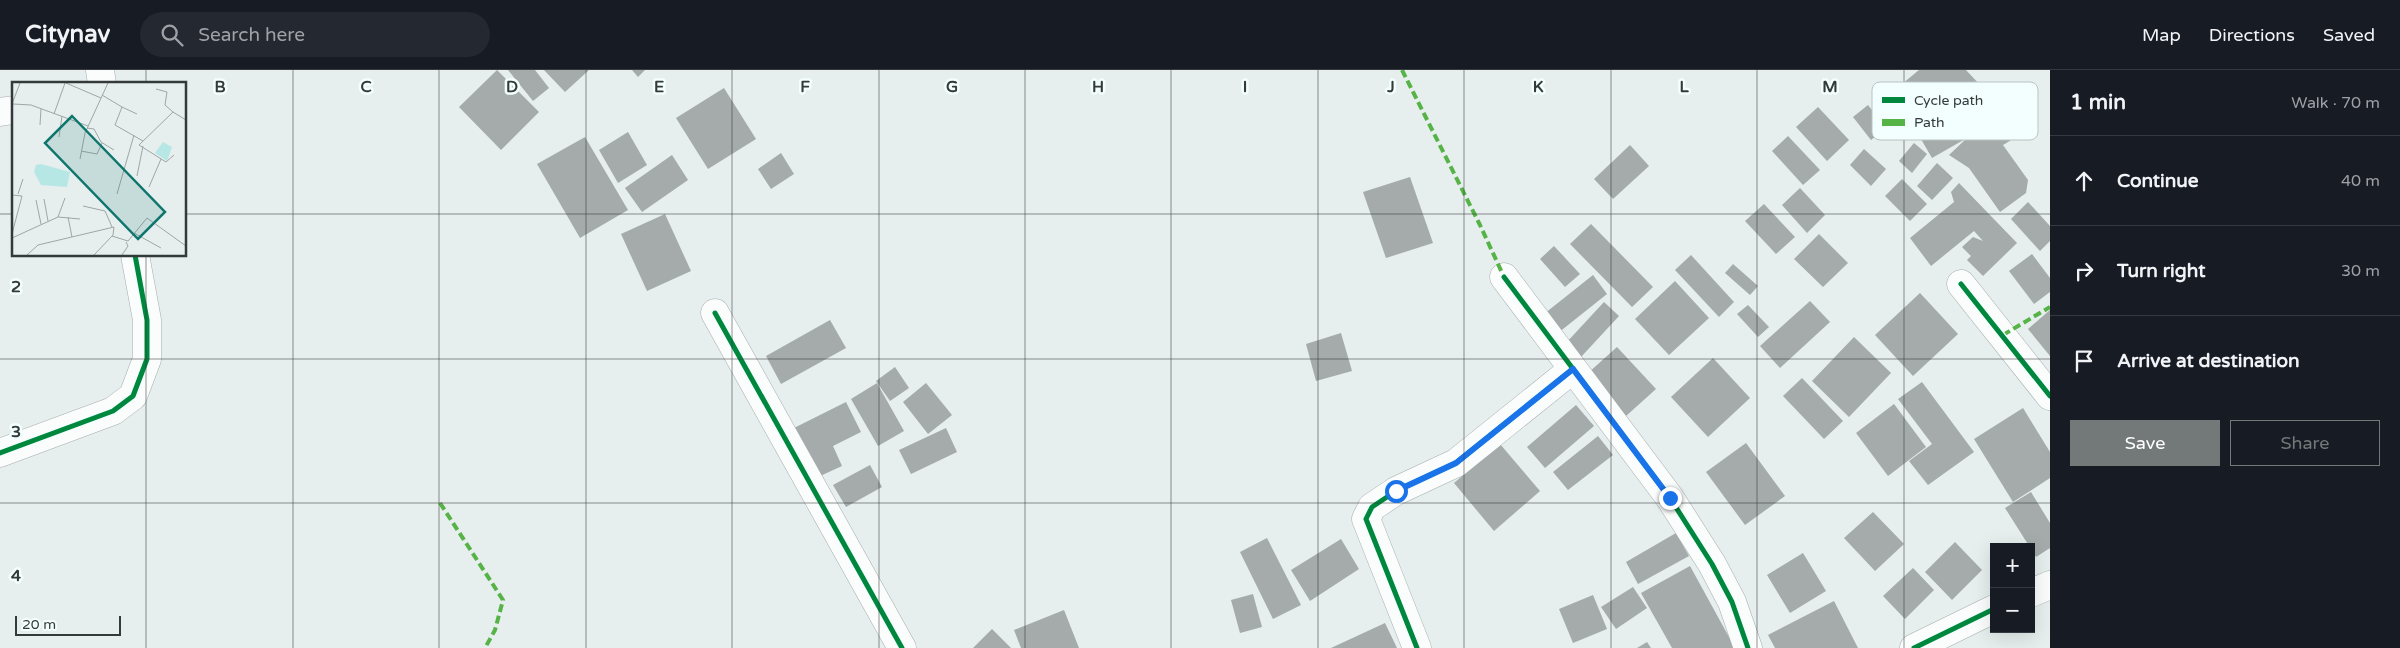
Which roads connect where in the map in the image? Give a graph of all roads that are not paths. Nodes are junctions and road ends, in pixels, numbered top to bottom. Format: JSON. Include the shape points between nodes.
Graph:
{"nodes":[{"id":1,"x":135,"y":256,"type":"edge"},
{"id":2,"x":1504,"y":277,"type":"dead end"},
{"id":3,"x":1961,"y":284,"type":"dead end"},
{"id":4,"x":715,"y":314,"type":"dead end"},
{"id":5,"x":1573,"y":369,"type":"junction"},
{"id":6,"x":2050,"y":396,"type":"edge"},
{"id":7,"x":0,"y":454,"type":"edge"},
{"id":8,"x":2050,"y":585,"type":"edge"},
{"id":9,"x":2035,"y":591,"type":"edge"},
{"id":10,"x":1990,"y":610,"type":"edge"},
{"id":11,"x":902,"y":648,"type":"edge"},
{"id":12,"x":1417,"y":648,"type":"edge"},
{"id":13,"x":1748,"y":648,"type":"edge"},
{"id":14,"x":1914,"y":648,"type":"edge"}],
"edges":[{"from":1,"to":7,"type":"street","via":[[147,320],[146,359],[133,396],[112,411]]},
{"from":2,"to":5,"type":"street"},
{"from":3,"to":6,"type":"street"},
{"from":4,"to":11,"type":"street"},
{"from":5,"to":12,"type":"street","via":[[1456,463],[1372,506],[1366,519]]},
{"from":5,"to":13,"type":"street","via":[[1670,498],[1712,564],[1732,602]]},
{"from":8,"to":9,"type":"street"},
{"from":10,"to":14,"type":"street"}]}
